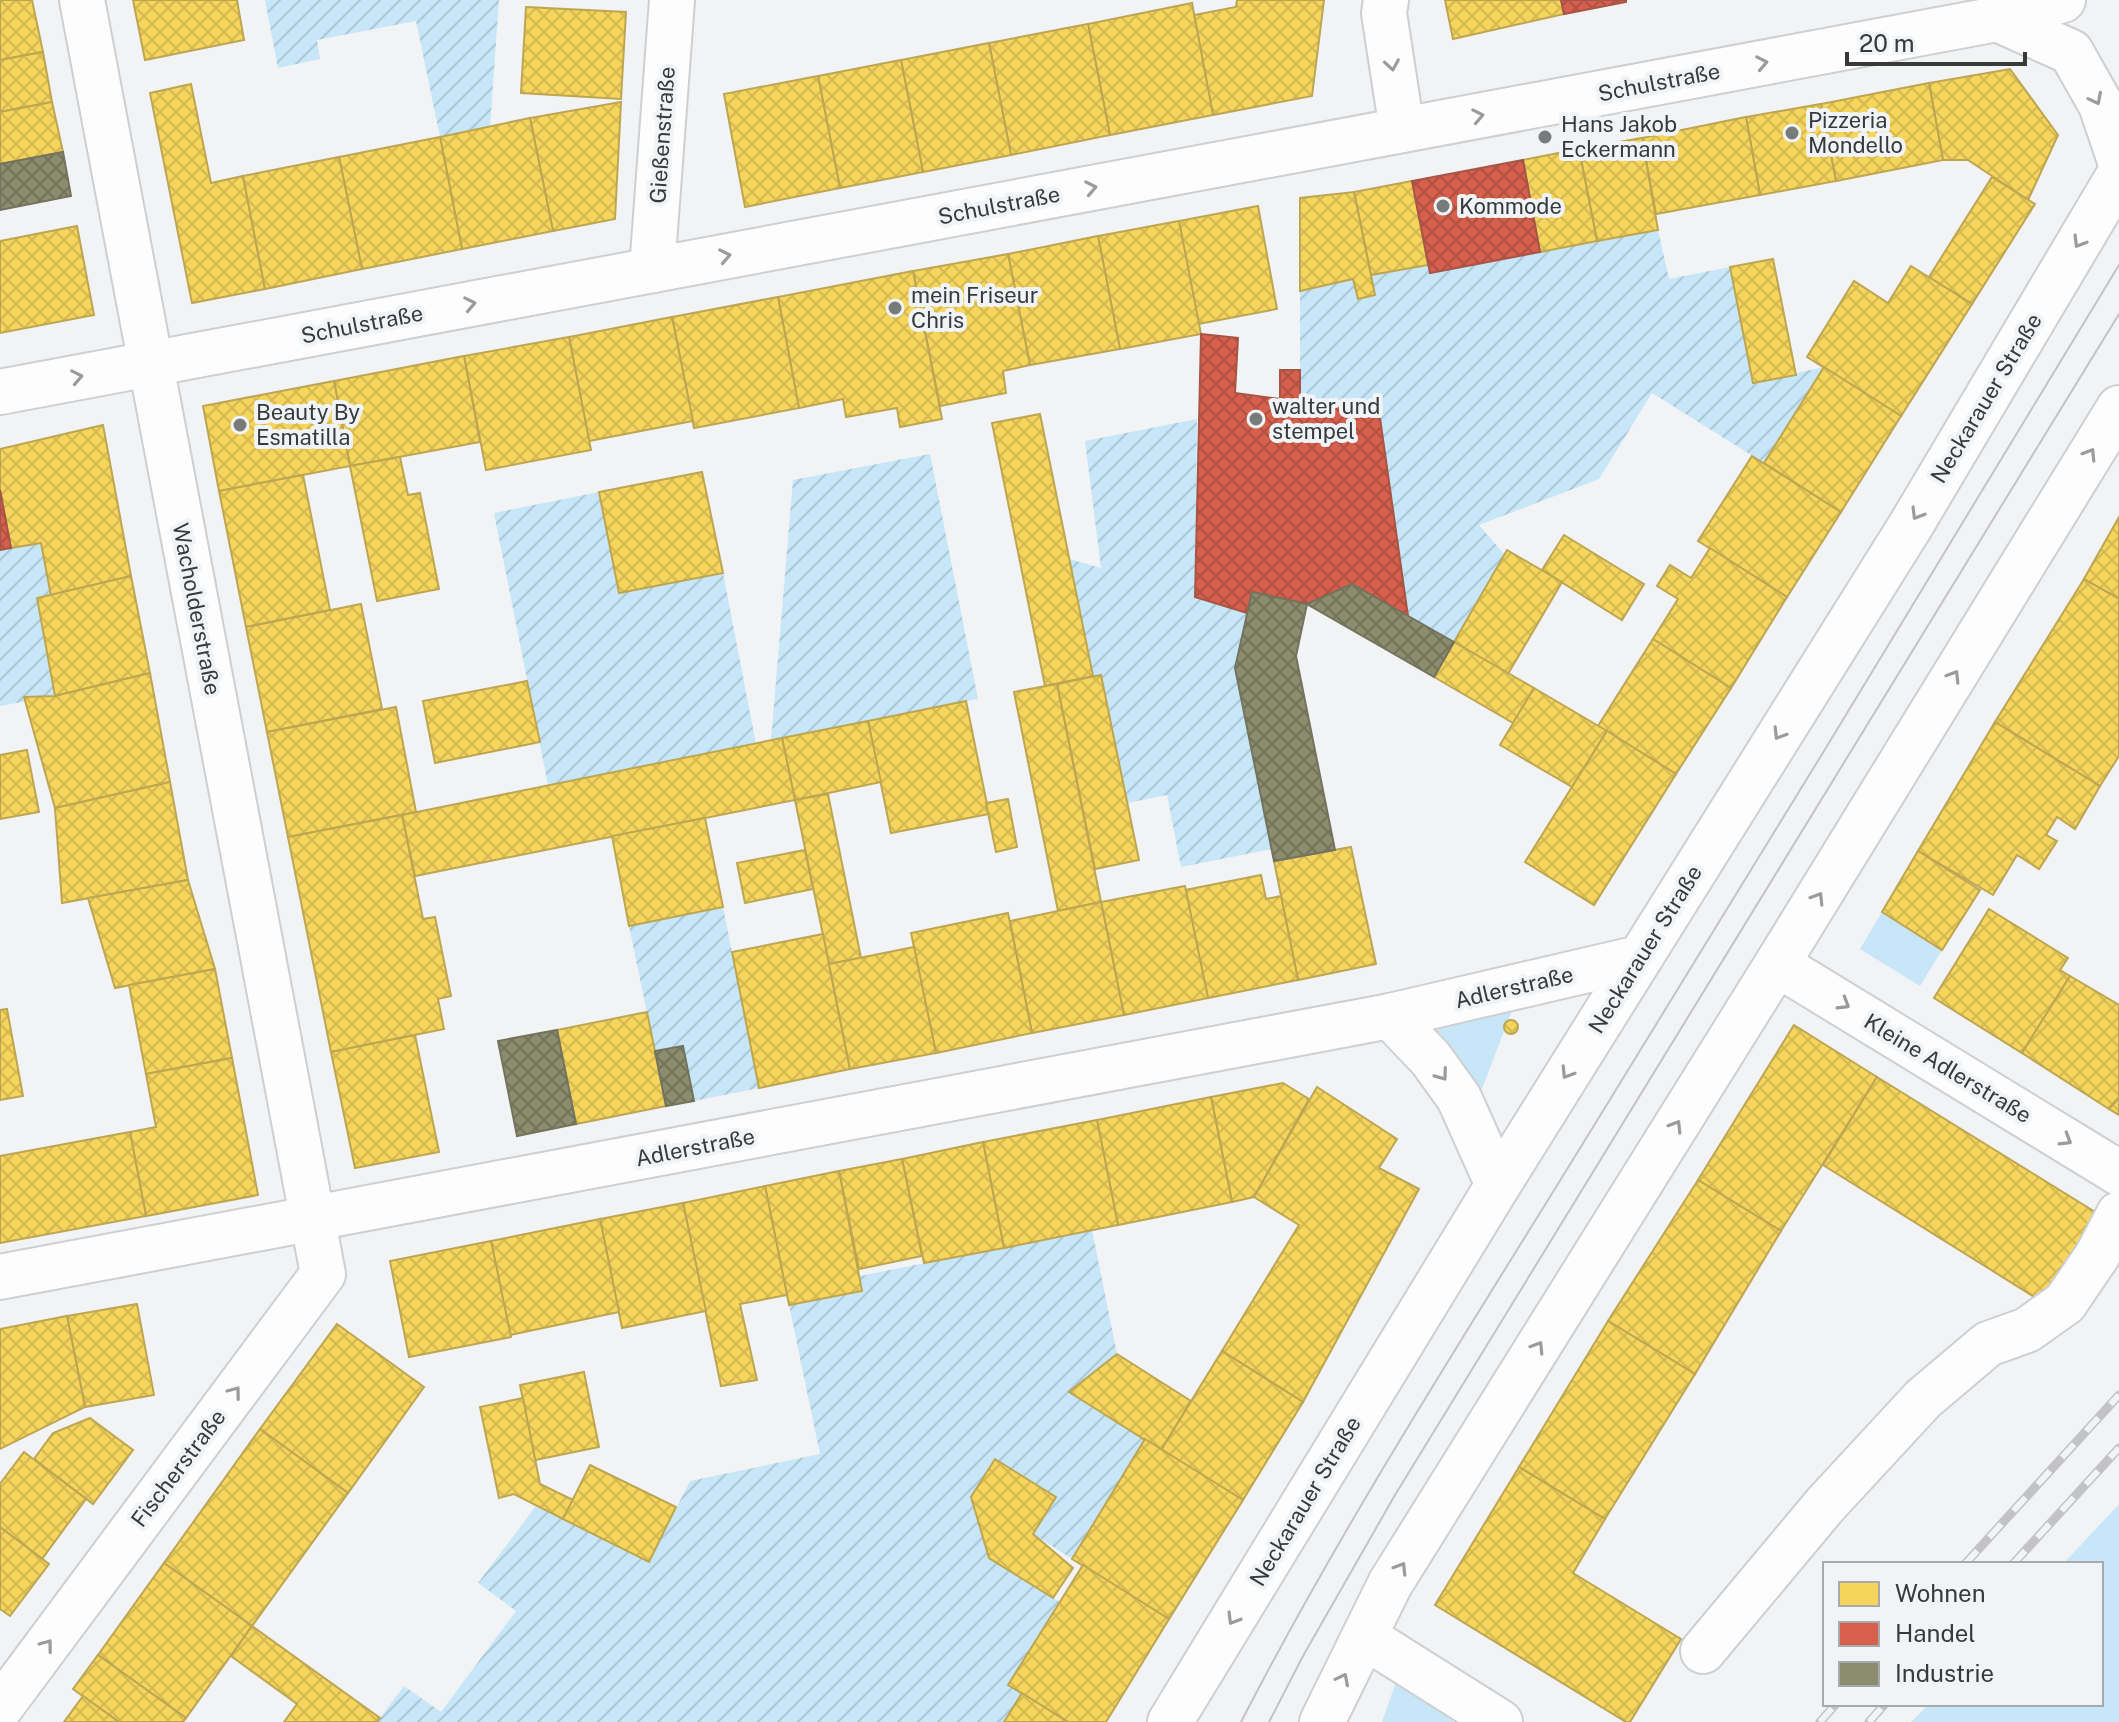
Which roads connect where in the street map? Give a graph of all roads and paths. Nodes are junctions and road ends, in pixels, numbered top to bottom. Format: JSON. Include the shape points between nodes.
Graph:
{"nodes":[{"id":1,"x":82,"y":0,"type":"edge"},
{"id":2,"x":672,"y":0,"type":"edge"},
{"id":3,"x":1386,"y":0,"type":"edge"},
{"id":4,"x":2063,"y":0,"type":"edge"},
{"id":5,"x":1997,"y":19,"type":"junction"},
{"id":6,"x":1402,"y":130,"type":"junction"},
{"id":7,"x":2119,"y":158,"type":"edge"},
{"id":8,"x":2119,"y":175,"type":"edge"},
{"id":9,"x":652,"y":270,"type":"junction"},
{"id":10,"x":151,"y":364,"type":"junction"},
{"id":11,"x":0,"y":392,"type":"edge"},
{"id":12,"x":2119,"y":410,"type":"edge"},
{"id":13,"x":1639,"y":958,"type":"junction"},
{"id":14,"x":1777,"y":964,"type":"junction"},
{"id":15,"x":1390,"y":1016,"type":"junction"},
{"id":16,"x":2119,"y":1173,"type":"edge"},
{"id":17,"x":1498,"y":1185,"type":"junction"},
{"id":18,"x":2119,"y":1214,"type":"edge"},
{"id":19,"x":312,"y":1219,"type":"junction"},
{"id":20,"x":0,"y":1277,"type":"edge"},
{"id":21,"x":1365,"y":1637,"type":"junction"},
{"id":22,"x":1703,"y":1651,"type":"dead end"},
{"id":23,"x":0,"y":1708,"type":"edge"},
{"id":24,"x":1170,"y":1722,"type":"edge"},
{"id":25,"x":1322,"y":1722,"type":"edge"},
{"id":26,"x":1500,"y":1722,"type":"edge"}],
"edges":[{"from":1,"to":10,"type":"street","name":"Wacholderstraße"},
{"from":2,"to":9,"type":"street","name":"Gießenstraße"},
{"from":3,"to":6,"type":"street","one_way":true},
{"from":4,"to":5,"type":"street","name":"Schulstraße"},
{"from":6,"to":5,"type":"street","name":"Schulstraße","one_way":true},
{"from":5,"to":7,"type":"street","one_way":true,"via":[[2071,52],[2101,105]]},
{"from":9,"to":6,"type":"street","name":"Schulstraße","one_way":true},
{"from":8,"to":13,"type":"street","name":"Neckarauer Straße","one_way":true,"via":[[1911,525]]},
{"from":10,"to":9,"type":"street","name":"Schulstraße","one_way":true},
{"from":11,"to":10,"type":"street","name":"Schulstraße","one_way":true},
{"from":10,"to":19,"type":"street","name":"Wacholderstraße"},
{"from":14,"to":12,"type":"street","one_way":true},
{"from":13,"to":15,"type":"street","name":"Adlerstraße"},
{"from":13,"to":17,"type":"street","name":"Neckarauer Straße","one_way":true},
{"from":14,"to":16,"type":"street","name":"Kleine Adlerstraße","one_way":true},
{"from":21,"to":14,"type":"street","one_way":true,"via":[[1390,1584]]},
{"from":15,"to":17,"type":"street","one_way":true,"via":[[1459,1098]]},
{"from":15,"to":19,"type":"street","name":"Adlerstraße"},
{"from":17,"to":24,"type":"street","name":"Neckarauer Straße","one_way":true},
{"from":18,"to":22,"type":"street","via":[[2065,1303],[2027,1330],[1988,1344],[1923,1399],[1825,1505]]},
{"from":19,"to":20,"type":"street","name":"Adlerstraße"},
{"from":23,"to":19,"type":"street","name":"Fischerstraße","one_way":true,"via":[[323,1274]]},
{"from":25,"to":21,"type":"street","one_way":true},
{"from":21,"to":26,"type":"street"}]}
